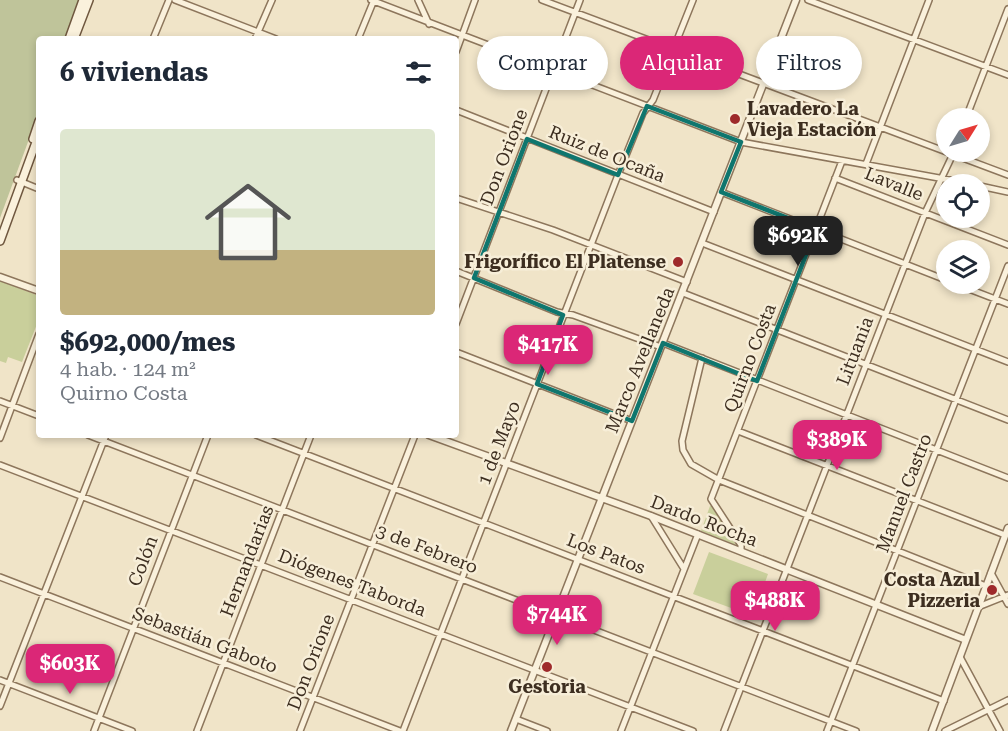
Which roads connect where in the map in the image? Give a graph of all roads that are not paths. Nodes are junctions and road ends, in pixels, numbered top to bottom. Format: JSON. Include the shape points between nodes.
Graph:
{"nodes":[{"id":1,"x":84,"y":0,"type":"edge"},
{"id":2,"x":89,"y":0,"type":"edge"},
{"id":3,"x":169,"y":0,"type":"edge"},
{"id":4,"x":175,"y":0,"type":"edge"},
{"id":5,"x":272,"y":0,"type":"edge"},
{"id":6,"x":373,"y":0,"type":"edge"},
{"id":7,"x":418,"y":0,"type":"edge"},
{"id":8,"x":475,"y":0,"type":"edge"},
{"id":9,"x":542,"y":0,"type":"edge"},
{"id":10,"x":580,"y":0,"type":"edge"},
{"id":11,"x":693,"y":0,"type":"edge"},
{"id":12,"x":795,"y":0,"type":"edge"},
{"id":13,"x":808,"y":0,"type":"edge"},
{"id":14,"x":929,"y":0,"type":"edge"},
{"id":15,"x":1008,"y":9,"type":"edge"},
{"id":16,"x":575,"y":13,"type":"junction"},
{"id":17,"x":429,"y":24,"type":"junction"},
{"id":18,"x":258,"y":32,"type":"junction"},
{"id":19,"x":72,"y":36,"type":"edge"},
{"id":20,"x":72,"y":36,"type":"edge"},
{"id":21,"x":154,"y":36,"type":"edge"},
{"id":22,"x":256,"y":36,"type":"edge"},
{"id":23,"x":268,"y":36,"type":"edge"},
{"id":24,"x":359,"y":36,"type":"edge"},
{"id":25,"x":566,"y":36,"type":"edge"},
{"id":26,"x":637,"y":36,"type":"edge"},
{"id":27,"x":679,"y":36,"type":"edge"},
{"id":28,"x":782,"y":36,"type":"edge"},
{"id":29,"x":462,"y":37,"type":"junction"},
{"id":30,"x":915,"y":40,"type":"junction"},
{"id":31,"x":477,"y":42,"type":"edge"},
{"id":32,"x":459,"y":44,"type":"edge"},
{"id":33,"x":986,"y":67,"type":"junction"},
{"id":34,"x":1008,"y":75,"type":"edge"},
{"id":35,"x":545,"y":90,"type":"edge"},
{"id":36,"x":606,"y":90,"type":"edge"},
{"id":37,"x":655,"y":90,"type":"edge"},
{"id":38,"x":762,"y":90,"type":"edge"},
{"id":39,"x":780,"y":90,"type":"edge"},
{"id":40,"x":648,"y":106,"type":"junction"},
{"id":41,"x":970,"y":108,"type":"edge"},
{"id":42,"x":459,"y":111,"type":"edge"},
{"id":43,"x":881,"y":128,"type":"junction"},
{"id":44,"x":36,"y":131,"type":"edge"},
{"id":45,"x":527,"y":139,"type":"junction"},
{"id":46,"x":36,"y":141,"type":"edge"},
{"id":47,"x":741,"y":142,"type":"junction"},
{"id":48,"x":936,"y":147,"type":"edge"},
{"id":49,"x":842,"y":161,"type":"junction"},
{"id":50,"x":976,"y":162,"type":"edge"},
{"id":51,"x":866,"y":164,"type":"junction"},
{"id":52,"x":618,"y":175,"type":"junction"},
{"id":53,"x":1008,"y":175,"type":"edge"},
{"id":54,"x":936,"y":177,"type":"edge"},
{"id":55,"x":835,"y":178,"type":"junction"},
{"id":56,"x":20,"y":181,"type":"junction"},
{"id":57,"x":936,"y":187,"type":"edge"},
{"id":58,"x":36,"y":188,"type":"edge"},
{"id":59,"x":990,"y":188,"type":"edge"},
{"id":60,"x":721,"y":192,"type":"junction"},
{"id":61,"x":1008,"y":192,"type":"edge"},
{"id":62,"x":459,"y":199,"type":"edge"},
{"id":63,"x":714,"y":212,"type":"junction"},
{"id":64,"x":499,"y":213,"type":"junction"},
{"id":65,"x":925,"y":213,"type":"junction"},
{"id":66,"x":0,"y":228,"type":"edge"},
{"id":67,"x":816,"y":229,"type":"junction"},
{"id":68,"x":0,"y":241,"type":"edge"},
{"id":69,"x":702,"y":243,"type":"junction"},
{"id":70,"x":591,"y":244,"type":"junction"},
{"id":71,"x":1008,"y":245,"type":"edge"},
{"id":72,"x":905,"y":263,"type":"junction"},
{"id":73,"x":1008,"y":266,"type":"edge"},
{"id":74,"x":459,"y":272,"type":"edge"},
{"id":75,"x":936,"y":276,"type":"edge"},
{"id":76,"x":0,"y":277,"type":"edge"},
{"id":77,"x":474,"y":278,"type":"junction"},
{"id":78,"x":796,"y":279,"type":"junction"},
{"id":79,"x":687,"y":282,"type":"junction"},
{"id":80,"x":36,"y":290,"type":"edge"},
{"id":81,"x":683,"y":293,"type":"junction"},
{"id":82,"x":983,"y":294,"type":"edge"},
{"id":83,"x":996,"y":299,"type":"junction"},
{"id":84,"x":1008,"y":304,"type":"edge"},
{"id":85,"x":459,"y":307,"type":"edge"},
{"id":86,"x":886,"y":313,"type":"junction"},
{"id":87,"x":564,"y":314,"type":"junction"},
{"id":88,"x":777,"y":330,"type":"junction"},
{"id":89,"x":662,"y":345,"type":"junction"},
{"id":90,"x":36,"y":348,"type":"edge"},
{"id":91,"x":976,"y":349,"type":"junction"},
{"id":92,"x":459,"y":353,"type":"edge"},
{"id":93,"x":702,"y":358,"type":"junction"},
{"id":94,"x":1008,"y":362,"type":"edge"},
{"id":95,"x":866,"y":364,"type":"junction"},
{"id":96,"x":757,"y":381,"type":"junction"},
{"id":97,"x":537,"y":384,"type":"junction"},
{"id":98,"x":957,"y":400,"type":"junction"},
{"id":99,"x":0,"y":401,"type":"edge"},
{"id":100,"x":12,"y":406,"type":"junction"},
{"id":101,"x":36,"y":415,"type":"edge"},
{"id":102,"x":847,"y":415,"type":"junction"},
{"id":103,"x":1008,"y":420,"type":"edge"},
{"id":104,"x":632,"y":421,"type":"junction"},
{"id":105,"x":738,"y":431,"type":"junction"},
{"id":106,"x":0,"y":438,"type":"edge"},
{"id":107,"x":105,"y":438,"type":"edge"},
{"id":108,"x":207,"y":438,"type":"edge"},
{"id":109,"x":263,"y":438,"type":"edge"},
{"id":110,"x":310,"y":438,"type":"edge"},
{"id":111,"x":414,"y":438,"type":"edge"},
{"id":112,"x":437,"y":438,"type":"edge"},
{"id":113,"x":937,"y":450,"type":"junction"},
{"id":114,"x":303,"y":454,"type":"junction"},
{"id":115,"x":507,"y":463,"type":"junction"},
{"id":116,"x":0,"y":465,"type":"edge"},
{"id":117,"x":827,"y":466,"type":"junction"},
{"id":118,"x":192,"y":476,"type":"junction"},
{"id":119,"x":1008,"y":478,"type":"edge"},
{"id":120,"x":718,"y":480,"type":"junction"},
{"id":121,"x":394,"y":488,"type":"junction"},
{"id":122,"x":82,"y":496,"type":"junction"},
{"id":123,"x":602,"y":498,"type":"junction"},
{"id":124,"x":917,"y":501,"type":"junction"},
{"id":125,"x":282,"y":510,"type":"junction"},
{"id":126,"x":651,"y":516,"type":"junction"},
{"id":127,"x":808,"y":517,"type":"junction"},
{"id":128,"x":484,"y":522,"type":"junction"},
{"id":129,"x":171,"y":531,"type":"junction"},
{"id":130,"x":1007,"y":532,"type":"edge"},
{"id":131,"x":698,"y":534,"type":"junction"},
{"id":132,"x":371,"y":544,"type":"junction"},
{"id":133,"x":741,"y":551,"type":"junction"},
{"id":134,"x":898,"y":551,"type":"junction"},
{"id":135,"x":578,"y":559,"type":"junction"},
{"id":136,"x":262,"y":564,"type":"junction"},
{"id":137,"x":684,"y":569,"type":"junction"},
{"id":138,"x":786,"y":570,"type":"junction"},
{"id":139,"x":991,"y":573,"type":"junction"},
{"id":140,"x":0,"y":577,"type":"edge"},
{"id":141,"x":463,"y":579,"type":"junction"},
{"id":142,"x":986,"y":586,"type":"junction"},
{"id":143,"x":44,"y":594,"type":"junction"},
{"id":144,"x":673,"y":596,"type":"junction"},
{"id":145,"x":1006,"y":596,"type":"edge"},
{"id":146,"x":350,"y":599,"type":"junction"},
{"id":147,"x":1008,"y":604,"type":"edge"},
{"id":148,"x":877,"y":605,"type":"junction"},
{"id":149,"x":978,"y":607,"type":"junction"},
{"id":150,"x":556,"y":614,"type":"junction"},
{"id":151,"x":133,"y":629,"type":"junction"},
{"id":152,"x":763,"y":631,"type":"junction"},
{"id":153,"x":441,"y":634,"type":"junction"},
{"id":154,"x":966,"y":640,"type":"junction"},
{"id":155,"x":652,"y":650,"type":"junction"},
{"id":156,"x":960,"y":657,"type":"junction"},
{"id":157,"x":223,"y":663,"type":"junction"},
{"id":158,"x":853,"y":666,"type":"junction"},
{"id":159,"x":536,"y":670,"type":"junction"},
{"id":160,"x":0,"y":680,"type":"edge"},
{"id":161,"x":9,"y":683,"type":"junction"},
{"id":162,"x":741,"y":686,"type":"junction"},
{"id":163,"x":314,"y":698,"type":"junction"},
{"id":164,"x":1008,"y":700,"type":"edge"},
{"id":165,"x":944,"y":701,"type":"junction"},
{"id":166,"x":0,"y":706,"type":"edge"},
{"id":167,"x":630,"y":706,"type":"junction"},
{"id":168,"x":988,"y":710,"type":"junction"},
{"id":169,"x":99,"y":718,"type":"junction"},
{"id":170,"x":516,"y":719,"type":"junction"},
{"id":171,"x":831,"y":721,"type":"junction"},
{"id":172,"x":94,"y":731,"type":"edge"},
{"id":173,"x":132,"y":731,"type":"edge"},
{"id":174,"x":197,"y":731,"type":"edge"},
{"id":175,"x":300,"y":731,"type":"edge"},
{"id":176,"x":402,"y":731,"type":"edge"},
{"id":177,"x":511,"y":731,"type":"edge"},
{"id":178,"x":548,"y":731,"type":"edge"},
{"id":179,"x":621,"y":731,"type":"edge"},
{"id":180,"x":693,"y":731,"type":"edge"},
{"id":181,"x":724,"y":731,"type":"edge"},
{"id":182,"x":827,"y":731,"type":"edge"},
{"id":183,"x":856,"y":731,"type":"edge"},
{"id":184,"x":932,"y":731,"type":"edge"},
{"id":185,"x":945,"y":731,"type":"edge"},
{"id":186,"x":1000,"y":731,"type":"edge"}],
"edges":[{"from":1,"to":19,"type":"main road"},
{"from":2,"to":20,"type":"main road"},
{"from":3,"to":21,"type":"street"},
{"from":4,"to":18,"type":"street"},
{"from":5,"to":18,"type":"street"},
{"from":6,"to":17,"type":"street"},
{"from":6,"to":24,"type":"street"},
{"from":7,"to":17,"type":"street"},
{"from":8,"to":29,"type":"street"},
{"from":9,"to":16,"type":"street"},
{"from":10,"to":16,"type":"street","name":"Don Orione"},
{"from":11,"to":27,"type":"street","name":"1 de Mayo"},
{"from":12,"to":28,"type":"street","name":"Marco Avellaneda"},
{"from":13,"to":30,"type":"street"},
{"from":14,"to":30,"type":"street"},
{"from":15,"to":33,"type":"street"},
{"from":16,"to":25,"type":"street","name":"Don Orione"},
{"from":16,"to":26,"type":"street"},
{"from":17,"to":29,"type":"street"},
{"from":18,"to":22,"type":"street"},
{"from":18,"to":23,"type":"street"},
{"from":29,"to":31,"type":"street"},
{"from":29,"to":32,"type":"street"},
{"from":30,"to":33,"type":"street"},
{"from":30,"to":43,"type":"street"},
{"from":33,"to":34,"type":"street"},
{"from":33,"to":41,"type":"street"},
{"from":35,"to":45,"type":"street","name":"Don Orione"},
{"from":36,"to":40,"type":"street"},
{"from":37,"to":40,"type":"street","name":"1 de Mayo"},
{"from":38,"to":47,"type":"street","name":"Marco Avellaneda"},
{"from":39,"to":43,"type":"street"},
{"from":40,"to":47,"type":"street"},
{"from":40,"to":52,"type":"street","name":"1 de Mayo"},
{"from":42,"to":45,"type":"street","name":"Ruiz de Ocaña"},
{"from":43,"to":48,"type":"street"},
{"from":43,"to":51,"type":"street"},
{"from":44,"to":56,"type":"main road"},
{"from":45,"to":52,"type":"street","name":"Ruiz de Ocaña"},
{"from":45,"to":64,"type":"street","name":"Don Orione"},
{"from":46,"to":56,"type":"main road"},
{"from":47,"to":49,"type":"street"},
{"from":47,"to":60,"type":"street","name":"Marco Avellaneda"},
{"from":49,"to":51,"type":"street"},
{"from":49,"to":55,"type":"street","name":"Quirno Costa"},
{"from":50,"to":53,"type":"street"},
{"from":51,"to":54,"type":"street"},
{"from":52,"to":63,"type":"street","name":"Ruiz de Ocaña"},
{"from":52,"to":70,"type":"street","name":"1 de Mayo"},
{"from":55,"to":65,"type":"street","name":"Lavalle"},
{"from":55,"to":67,"type":"street","name":"Quirno Costa"},
{"from":56,"to":58,"type":"street"},
{"from":56,"to":66,"type":"main road"},
{"from":56,"to":68,"type":"main road"},
{"from":57,"to":65,"type":"street","name":"Lituania"},
{"from":59,"to":61,"type":"street"},
{"from":60,"to":63,"type":"street","name":"Marco Avellaneda"},
{"from":60,"to":67,"type":"street"},
{"from":62,"to":64,"type":"street"},
{"from":63,"to":69,"type":"street","name":"Marco Avellaneda"},
{"from":64,"to":70,"type":"street"},
{"from":64,"to":77,"type":"street","name":"Don Orione"},
{"from":65,"to":71,"type":"street","name":"Lavalle"},
{"from":65,"to":72,"type":"street","name":"Lituania"},
{"from":67,"to":72,"type":"street"},
{"from":67,"to":78,"type":"street","name":"Quirno Costa"},
{"from":69,"to":78,"type":"street"},
{"from":69,"to":79,"type":"street","name":"Marco Avellaneda"},
{"from":70,"to":79,"type":"street"},
{"from":70,"to":87,"type":"street","name":"1 de Mayo"},
{"from":72,"to":75,"type":"street"},
{"from":72,"to":86,"type":"street","name":"Lituania"},
{"from":73,"to":83,"type":"street","name":"Manuel Castro"},
{"from":74,"to":77,"type":"street"},
{"from":76,"to":80,"type":"street"},
{"from":77,"to":85,"type":"street","name":"Don Orione"},
{"from":77,"to":87,"type":"street"},
{"from":78,"to":86,"type":"street"},
{"from":78,"to":88,"type":"street","name":"Quirno Costa"},
{"from":79,"to":81,"type":"street","name":"Marco Avellaneda"},
{"from":81,"to":88,"type":"street"},
{"from":81,"to":89,"type":"street","name":"Marco Avellaneda"},
{"from":82,"to":83,"type":"street"},
{"from":83,"to":84,"type":"street"},
{"from":83,"to":91,"type":"street","name":"Manuel Castro"},
{"from":86,"to":91,"type":"street"},
{"from":86,"to":95,"type":"street","name":"Lituania"},
{"from":87,"to":89,"type":"street"},
{"from":87,"to":97,"type":"street","name":"1 de Mayo"},
{"from":88,"to":95,"type":"street"},
{"from":88,"to":96,"type":"street","name":"Quirno Costa"},
{"from":89,"to":93,"type":"street"},
{"from":89,"to":104,"type":"street","name":"Marco Avellaneda"},
{"from":90,"to":100,"type":"street"},
{"from":91,"to":94,"type":"street"},
{"from":91,"to":98,"type":"street","name":"Manuel Castro"},
{"from":92,"to":97,"type":"street"},
{"from":93,"to":96,"type":"street"},
{"from":93,"to":120,"type":"street","via":[[682,446],[693,467]]},
{"from":95,"to":98,"type":"street"},
{"from":95,"to":102,"type":"street","name":"Lituania"},
{"from":96,"to":102,"type":"street"},
{"from":96,"to":105,"type":"street","name":"Quirno Costa"},
{"from":97,"to":104,"type":"street"},
{"from":97,"to":115,"type":"street","name":"1 de Mayo"},
{"from":98,"to":103,"type":"street"},
{"from":98,"to":113,"type":"street","name":"Manuel Castro"},
{"from":99,"to":100,"type":"street"},
{"from":100,"to":101,"type":"street"},
{"from":100,"to":106,"type":"street"},
{"from":102,"to":113,"type":"street"},
{"from":102,"to":117,"type":"street","name":"Lituania"},
{"from":104,"to":123,"type":"street","name":"Marco Avellaneda"},
{"from":105,"to":117,"type":"street"},
{"from":105,"to":120,"type":"street","name":"Quirno Costa"},
{"from":107,"to":118,"type":"street","name":"3 de Febrero"},
{"from":107,"to":122,"type":"street"},
{"from":108,"to":118,"type":"street","name":"Colón"},
{"from":109,"to":114,"type":"street","name":"Los Patos"},
{"from":110,"to":114,"type":"street","name":"Hernandarias"},
{"from":111,"to":121,"type":"street","name":"Don Orione"},
{"from":112,"to":115,"type":"street","name":"Dardo Rocha"},
{"from":113,"to":119,"type":"street"},
{"from":113,"to":124,"type":"street","name":"Manuel Castro"},
{"from":114,"to":121,"type":"street","name":"Los Patos"},
{"from":114,"to":125,"type":"street","name":"Hernandarias"},
{"from":115,"to":123,"type":"street","name":"Dardo Rocha"},
{"from":115,"to":128,"type":"street","name":"1 de Mayo"},
{"from":116,"to":122,"type":"street","name":"Diógenes Taborda"},
{"from":117,"to":124,"type":"street"},
{"from":117,"to":127,"type":"street","name":"Lituania"},
{"from":118,"to":125,"type":"street","name":"3 de Febrero"},
{"from":118,"to":129,"type":"street","name":"Colón"},
{"from":120,"to":127,"type":"street"},
{"from":120,"to":133,"type":"street","name":"Quirno Costa","via":[[711,499]]},
{"from":121,"to":128,"type":"street","name":"Los Patos"},
{"from":121,"to":132,"type":"street","name":"Don Orione"},
{"from":122,"to":129,"type":"street","name":"Diógenes Taborda"},
{"from":122,"to":143,"type":"street"},
{"from":123,"to":126,"type":"street","name":"Dardo Rocha"},
{"from":123,"to":135,"type":"street","name":"Marco Avellaneda"},
{"from":124,"to":130,"type":"street"},
{"from":124,"to":134,"type":"street","name":"Manuel Castro"},
{"from":125,"to":132,"type":"street","name":"3 de Febrero"},
{"from":125,"to":136,"type":"street","name":"Hernandarias"},
{"from":126,"to":131,"type":"street","name":"Dardo Rocha"},
{"from":126,"to":137,"type":"street"},
{"from":127,"to":134,"type":"street"},
{"from":127,"to":138,"type":"street","name":"Lituania"},
{"from":128,"to":135,"type":"street","name":"Los Patos"},
{"from":128,"to":141,"type":"street","name":"1 de Mayo"},
{"from":129,"to":136,"type":"street","name":"Diógenes Taborda"},
{"from":129,"to":151,"type":"street","name":"Colón"},
{"from":130,"to":139,"type":"street"},
{"from":131,"to":133,"type":"street","name":"Dardo Rocha"},
{"from":131,"to":137,"type":"street"},
{"from":132,"to":141,"type":"street","name":"3 de Febrero"},
{"from":132,"to":146,"type":"street","name":"Don Orione"},
{"from":133,"to":138,"type":"street","name":"Dardo Rocha"},
{"from":134,"to":142,"type":"street"},
{"from":134,"to":148,"type":"street","name":"Manuel Castro"},
{"from":135,"to":144,"type":"street","name":"Los Patos"},
{"from":135,"to":150,"type":"street","name":"Marco Avellaneda"},
{"from":136,"to":146,"type":"street","name":"Diógenes Taborda"},
{"from":136,"to":157,"type":"street","name":"Hernandarias"},
{"from":137,"to":144,"type":"street"},
{"from":138,"to":148,"type":"street","name":"Dardo Rocha"},
{"from":138,"to":152,"type":"street","name":"Lituania"},
{"from":139,"to":142,"type":"street"},
{"from":139,"to":145,"type":"street"},
{"from":140,"to":143,"type":"street","name":"Sebastián Gaboto"},
{"from":141,"to":150,"type":"street","name":"3 de Febrero"},
{"from":141,"to":153,"type":"street","name":"1 de Mayo"},
{"from":142,"to":149,"type":"street"},
{"from":143,"to":151,"type":"street","name":"Sebastián Gaboto"},
{"from":143,"to":161,"type":"street"},
{"from":144,"to":152,"type":"street","name":"Los Patos"},
{"from":144,"to":155,"type":"street"},
{"from":145,"to":147,"type":"street"},
{"from":145,"to":149,"type":"street"},
{"from":146,"to":153,"type":"street","name":"Diógenes Taborda"},
{"from":146,"to":163,"type":"street","name":"Don Orione"},
{"from":148,"to":154,"type":"street","name":"Dardo Rocha"},
{"from":148,"to":158,"type":"street","name":"Manuel Castro"},
{"from":149,"to":154,"type":"street"},
{"from":150,"to":155,"type":"street","name":"3 de Febrero"},
{"from":150,"to":159,"type":"street","name":"Marco Avellaneda"},
{"from":151,"to":157,"type":"street","name":"Sebastián Gaboto"},
{"from":151,"to":169,"type":"street","name":"Colón"},
{"from":152,"to":158,"type":"street","name":"Los Patos"},
{"from":152,"to":162,"type":"street","name":"Lituania"},
{"from":153,"to":159,"type":"street","name":"Diógenes Taborda"},
{"from":153,"to":176,"type":"street","name":"1 de Mayo"},
{"from":154,"to":156,"type":"street"},
{"from":155,"to":162,"type":"street","name":"3 de Febrero"},
{"from":155,"to":167,"type":"street"},
{"from":156,"to":165,"type":"street"},
{"from":156,"to":168,"type":"street"},
{"from":157,"to":163,"type":"street","name":"Sebastián Gaboto"},
{"from":157,"to":174,"type":"street","name":"Hernandarias"},
{"from":158,"to":165,"type":"street","name":"Los Patos"},
{"from":158,"to":171,"type":"street","name":"Manuel Castro"},
{"from":159,"to":167,"type":"street","name":"Diógenes Taborda"},
{"from":159,"to":170,"type":"street","name":"Marco Avellaneda"},
{"from":160,"to":161,"type":"street"},
{"from":161,"to":166,"type":"street"},
{"from":161,"to":169,"type":"street"},
{"from":162,"to":171,"type":"street","name":"3 de Febrero"},
{"from":162,"to":181,"type":"street","name":"Lituania"},
{"from":163,"to":175,"type":"street","name":"Don Orione"},
{"from":163,"to":176,"type":"street","name":"Sebastián Gaboto"},
{"from":164,"to":168,"type":"street"},
{"from":165,"to":184,"type":"street"},
{"from":167,"to":179,"type":"street"},
{"from":167,"to":180,"type":"street","name":"Diógenes Taborda"},
{"from":168,"to":185,"type":"street"},
{"from":168,"to":186,"type":"street"},
{"from":169,"to":172,"type":"street","name":"Colón"},
{"from":169,"to":173,"type":"street"},
{"from":170,"to":177,"type":"street","name":"Marco Avellaneda"},
{"from":170,"to":178,"type":"street"},
{"from":171,"to":182,"type":"street","name":"Manuel Castro"},
{"from":171,"to":183,"type":"street","name":"3 de Febrero"}]}
